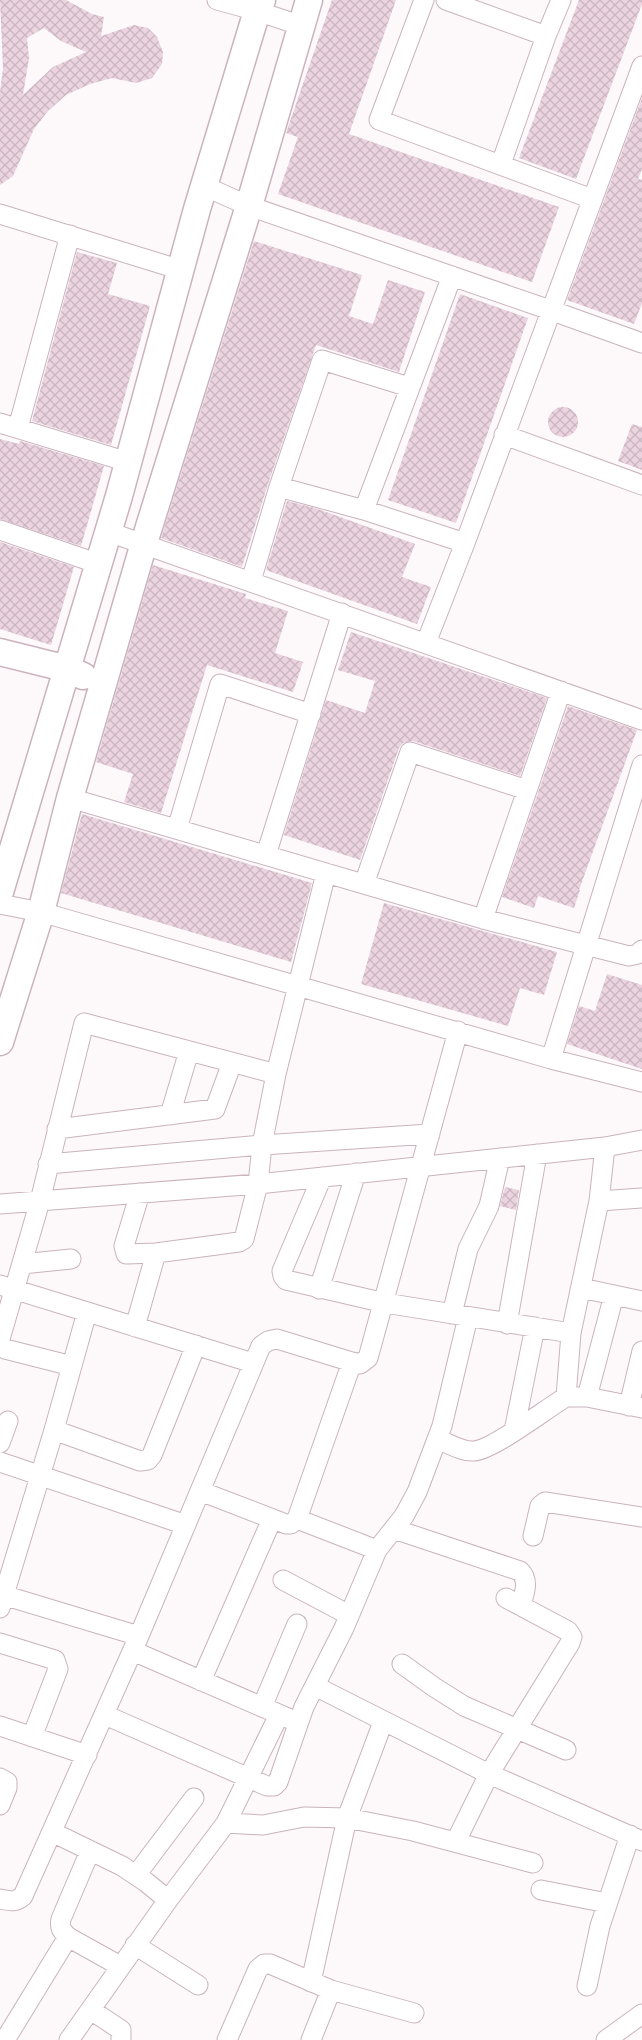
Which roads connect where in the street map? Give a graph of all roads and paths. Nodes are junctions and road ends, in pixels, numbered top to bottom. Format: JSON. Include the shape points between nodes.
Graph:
{"nodes":[{"id":1,"x":218,"y":0,"type":"edge"},
{"id":2,"x":309,"y":0,"type":"edge"},
{"id":3,"x":424,"y":0,"type":"edge"},
{"id":4,"x":446,"y":0,"type":"edge"},
{"id":5,"x":561,"y":0,"type":"edge"},
{"id":6,"x":260,"y":5,"type":"edge"},
{"id":7,"x":302,"y":26,"type":"junction"},
{"id":8,"x":546,"y":36,"type":"junction"},
{"id":9,"x":641,"y":71,"type":"edge"},
{"id":10,"x":500,"y":164,"type":"junction"},
{"id":11,"x":204,"y":186,"type":"junction"},
{"id":12,"x":592,"y":199,"type":"junction"},
{"id":13,"x":249,"y":206,"type":"junction"},
{"id":14,"x":0,"y":214,"type":"edge"},
{"id":15,"x":70,"y":235,"type":"junction"},
{"id":16,"x":180,"y":270,"type":"junction"},
{"id":17,"x":452,"y":276,"type":"junction"},
{"id":18,"x":550,"y":310,"type":"junction"},
{"id":19,"x":642,"y":343,"type":"edge"},
{"id":20,"x":409,"y":387,"type":"junction"},
{"id":21,"x":9,"y":425,"type":"edge"},
{"id":22,"x":504,"y":435,"type":"junction"},
{"id":23,"x":128,"y":462,"type":"junction"},
{"id":24,"x":642,"y":486,"type":"edge"},
{"id":25,"x":279,"y":487,"type":"junction"},
{"id":26,"x":364,"y":510,"type":"junction"},
{"id":27,"x":0,"y":530,"type":"edge"},
{"id":28,"x":109,"y":532,"type":"junction"},
{"id":29,"x":144,"y":543,"type":"junction"},
{"id":30,"x":465,"y":543,"type":"junction"},
{"id":31,"x":99,"y":564,"type":"junction"},
{"id":32,"x":251,"y":581,"type":"junction"},
{"id":33,"x":342,"y":613,"type":"junction"},
{"id":34,"x":426,"y":643,"type":"junction"},
{"id":35,"x":0,"y":652,"type":"edge"},
{"id":36,"x":68,"y":669,"type":"junction"},
{"id":37,"x":103,"y":684,"type":"junction"},
{"id":38,"x":561,"y":691,"type":"junction"},
{"id":39,"x":311,"y":714,"type":"junction"},
{"id":40,"x":642,"y":720,"type":"edge"},
{"id":41,"x":642,"y":765,"type":"edge"},
{"id":42,"x":527,"y":790,"type":"junction"},
{"id":43,"x":70,"y":798,"type":"junction"},
{"id":44,"x":634,"y":821,"type":"edge"},
{"id":45,"x":176,"y":829,"type":"junction"},
{"id":46,"x":266,"y":855,"type":"junction"},
{"id":47,"x":326,"y":873,"type":"junction"},
{"id":48,"x":364,"y":884,"type":"junction"},
{"id":49,"x":0,"y":892,"type":"edge"},
{"id":50,"x":0,"y":904,"type":"edge"},
{"id":51,"x":41,"y":912,"type":"junction"},
{"id":52,"x":484,"y":919,"type":"junction"},
{"id":53,"x":585,"y":944,"type":"junction"},
{"id":54,"x":642,"y":950,"type":"edge"},
{"id":55,"x":299,"y":987,"type":"junction"},
{"id":56,"x":458,"y":1031,"type":"junction"},
{"id":57,"x":0,"y":1042,"type":"edge"},
{"id":58,"x":189,"y":1051,"type":"junction"},
{"id":59,"x":551,"y":1058,"type":"junction"},
{"id":60,"x":232,"y":1063,"type":"junction"},
{"id":61,"x":276,"y":1074,"type":"junction"},
{"id":62,"x":642,"y":1082,"type":"edge"},
{"id":63,"x":170,"y":1115,"type":"junction"},
{"id":64,"x":57,"y":1129,"type":"junction"},
{"id":65,"x":430,"y":1134,"type":"junction"},
{"id":66,"x":642,"y":1140,"type":"edge"},
{"id":67,"x":262,"y":1145,"type":"junction"},
{"id":68,"x":605,"y":1147,"type":"junction"},
{"id":69,"x":537,"y":1154,"type":"junction"},
{"id":70,"x":500,"y":1158,"type":"junction"},
{"id":71,"x":48,"y":1164,"type":"junction"},
{"id":72,"x":422,"y":1167,"type":"junction"},
{"id":73,"x":356,"y":1173,"type":"junction"},
{"id":74,"x":322,"y":1176,"type":"junction"},
{"id":75,"x":258,"y":1184,"type":"junction"},
{"id":76,"x":140,"y":1193,"type":"junction"},
{"id":77,"x":642,"y":1198,"type":"edge"},
{"id":78,"x":40,"y":1201,"type":"junction"},
{"id":79,"x":599,"y":1201,"type":"junction"},
{"id":80,"x":0,"y":1204,"type":"edge"},
{"id":81,"x":156,"y":1253,"type":"junction"},
{"id":82,"x":71,"y":1259,"type":"dead end"},
{"id":83,"x":22,"y":1264,"type":"junction"},
{"id":84,"x":8,"y":1287,"type":"edge"},
{"id":85,"x":582,"y":1288,"type":"junction"},
{"id":86,"x":319,"y":1289,"type":"junction"},
{"id":87,"x":614,"y":1295,"type":"junction"},
{"id":88,"x":642,"y":1301,"type":"edge"},
{"id":89,"x":384,"y":1303,"type":"junction"},
{"id":90,"x":87,"y":1312,"type":"junction"},
{"id":91,"x":460,"y":1315,"type":"junction"},
{"id":92,"x":507,"y":1324,"type":"junction"},
{"id":93,"x":135,"y":1326,"type":"junction"},
{"id":94,"x":535,"y":1327,"type":"junction"},
{"id":95,"x":571,"y":1333,"type":"junction"},
{"id":96,"x":0,"y":1340,"type":"edge"},
{"id":97,"x":196,"y":1345,"type":"junction"},
{"id":98,"x":642,"y":1351,"type":"edge"},
{"id":99,"x":352,"y":1362,"type":"junction"},
{"id":100,"x":253,"y":1363,"type":"junction"},
{"id":101,"x":72,"y":1366,"type":"junction"},
{"id":102,"x":587,"y":1396,"type":"junction"},
{"id":103,"x":566,"y":1397,"type":"junction"},
{"id":104,"x":635,"y":1407,"type":"edge"},
{"id":105,"x":8,"y":1421,"type":"dead end"},
{"id":106,"x":54,"y":1430,"type":"junction"},
{"id":107,"x":514,"y":1431,"type":"junction"},
{"id":108,"x":437,"y":1439,"type":"junction"},
{"id":109,"x":0,"y":1443,"type":"edge"},
{"id":110,"x":0,"y":1462,"type":"edge"},
{"id":111,"x":39,"y":1475,"type":"junction"},
{"id":112,"x":200,"y":1491,"type":"junction"},
{"id":113,"x":642,"y":1516,"type":"edge"},
{"id":114,"x":272,"y":1519,"type":"junction"},
{"id":115,"x":297,"y":1519,"type":"junction"},
{"id":116,"x":186,"y":1525,"type":"junction"},
{"id":117,"x":394,"y":1529,"type":"junction"},
{"id":118,"x":533,"y":1536,"type":"dead end"},
{"id":119,"x":377,"y":1550,"type":"junction"},
{"id":120,"x":282,"y":1580,"type":"dead end"},
{"id":121,"x":1,"y":1599,"type":"edge"},
{"id":122,"x":349,"y":1615,"type":"junction"},
{"id":123,"x":297,"y":1624,"type":"dead end"},
{"id":124,"x":0,"y":1643,"type":"edge"},
{"id":125,"x":136,"y":1644,"type":"junction"},
{"id":126,"x":402,"y":1664,"type":"dead end"},
{"id":127,"x":201,"y":1681,"type":"junction"},
{"id":128,"x":314,"y":1686,"type":"junction"},
{"id":129,"x":270,"y":1711,"type":"junction"},
{"id":130,"x":105,"y":1715,"type":"junction"},
{"id":131,"x":298,"y":1722,"type":"junction"},
{"id":132,"x":382,"y":1722,"type":"junction"},
{"id":133,"x":0,"y":1726,"type":"edge"},
{"id":134,"x":517,"y":1729,"type":"junction"},
{"id":135,"x":32,"y":1737,"type":"junction"},
{"id":136,"x":566,"y":1750,"type":"dead end"},
{"id":137,"x":87,"y":1755,"type":"junction"},
{"id":138,"x":489,"y":1774,"type":"junction"},
{"id":139,"x":0,"y":1778,"type":"edge"},
{"id":140,"x":249,"y":1778,"type":"junction"},
{"id":141,"x":194,"y":1798,"type":"dead end"},
{"id":142,"x":0,"y":1805,"type":"edge"},
{"id":143,"x":346,"y":1818,"type":"junction"},
{"id":144,"x":226,"y":1823,"type":"junction"},
{"id":145,"x":52,"y":1832,"type":"junction"},
{"id":146,"x":636,"y":1838,"type":"edge"},
{"id":147,"x":456,"y":1841,"type":"junction"},
{"id":148,"x":90,"y":1851,"type":"junction"},
{"id":149,"x":533,"y":1863,"type":"dead end"},
{"id":150,"x":136,"y":1875,"type":"junction"},
{"id":151,"x":541,"y":1890,"type":"dead end"},
{"id":152,"x":0,"y":1899,"type":"edge"},
{"id":153,"x":168,"y":1900,"type":"junction"},
{"id":154,"x":607,"y":1903,"type":"junction"},
{"id":155,"x":68,"y":1937,"type":"junction"},
{"id":156,"x":135,"y":1946,"type":"junction"},
{"id":157,"x":120,"y":1966,"type":"junction"},
{"id":158,"x":311,"y":1982,"type":"junction"},
{"id":159,"x":198,"y":1984,"type":"dead end"},
{"id":160,"x":587,"y":1986,"type":"dead end"},
{"id":161,"x":331,"y":1990,"type":"junction"},
{"id":162,"x":91,"y":2010,"type":"junction"},
{"id":163,"x":414,"y":2014,"type":"dead end"},
{"id":164,"x":642,"y":2014,"type":"edge"},
{"id":165,"x":5,"y":2040,"type":"edge"},
{"id":166,"x":70,"y":2040,"type":"edge"},
{"id":167,"x":120,"y":2040,"type":"edge"},
{"id":168,"x":227,"y":2040,"type":"edge"},
{"id":169,"x":311,"y":2040,"type":"edge"},
{"id":170,"x":606,"y":2040,"type":"edge"}],
"edges":[{"from":1,"to":6,"type":"street"},
{"from":2,"to":7,"type":"street"},
{"from":3,"to":10,"type":"street","via":[[379,120]]},
{"from":4,"to":8,"type":"street"},
{"from":5,"to":8,"type":"street"},
{"from":6,"to":7,"type":"street"},
{"from":6,"to":11,"type":"street"},
{"from":7,"to":13,"type":"street"},
{"from":8,"to":10,"type":"street"},
{"from":9,"to":12,"type":"street"},
{"from":10,"to":12,"type":"street"},
{"from":11,"to":13,"type":"street"},
{"from":11,"to":16,"type":"street"},
{"from":12,"to":18,"type":"street"},
{"from":13,"to":17,"type":"street"},
{"from":13,"to":29,"type":"street"},
{"from":14,"to":15,"type":"street"},
{"from":15,"to":16,"type":"street"},
{"from":15,"to":21,"type":"street"},
{"from":16,"to":23,"type":"street"},
{"from":17,"to":18,"type":"street"},
{"from":17,"to":20,"type":"street"},
{"from":18,"to":19,"type":"street"},
{"from":18,"to":22,"type":"street"},
{"from":20,"to":25,"type":"street","via":[[322,360]]},
{"from":20,"to":26,"type":"street"},
{"from":21,"to":23,"type":"street"},
{"from":22,"to":24,"type":"street"},
{"from":22,"to":30,"type":"street"},
{"from":23,"to":28,"type":"street"},
{"from":25,"to":26,"type":"street"},
{"from":25,"to":32,"type":"street"},
{"from":26,"to":30,"type":"street"},
{"from":27,"to":31,"type":"street"},
{"from":28,"to":29,"type":"street"},
{"from":28,"to":31,"type":"street"},
{"from":29,"to":32,"type":"street"},
{"from":29,"to":37,"type":"street"},
{"from":30,"to":34,"type":"street"},
{"from":31,"to":36,"type":"street"},
{"from":32,"to":33,"type":"street"},
{"from":33,"to":34,"type":"street"},
{"from":33,"to":39,"type":"street"},
{"from":34,"to":38,"type":"street"},
{"from":35,"to":36,"type":"street"},
{"from":36,"to":37,"type":"street"},
{"from":36,"to":49,"type":"street"},
{"from":37,"to":43,"type":"street"},
{"from":38,"to":40,"type":"street"},
{"from":38,"to":42,"type":"street"},
{"from":39,"to":45,"type":"street","via":[[220,684]]},
{"from":39,"to":46,"type":"street"},
{"from":41,"to":44,"type":"street"},
{"from":42,"to":48,"type":"street","via":[[410,752]]},
{"from":42,"to":52,"type":"street"},
{"from":43,"to":45,"type":"street"},
{"from":43,"to":51,"type":"street"},
{"from":44,"to":53,"type":"street"},
{"from":45,"to":46,"type":"street"},
{"from":46,"to":47,"type":"street"},
{"from":47,"to":48,"type":"street"},
{"from":47,"to":55,"type":"street"},
{"from":48,"to":52,"type":"street"},
{"from":50,"to":51,"type":"street"},
{"from":51,"to":55,"type":"street"},
{"from":51,"to":57,"type":"street"},
{"from":52,"to":53,"type":"street"},
{"from":53,"to":54,"type":"street","via":[[629,956]]},
{"from":53,"to":59,"type":"street"},
{"from":55,"to":56,"type":"street"},
{"from":55,"to":61,"type":"street"},
{"from":56,"to":59,"type":"street"},
{"from":56,"to":65,"type":"street"},
{"from":58,"to":60,"type":"street"},
{"from":58,"to":63,"type":"street"},
{"from":58,"to":64,"type":"street","via":[[84,1023]]},
{"from":59,"to":62,"type":"street"},
{"from":60,"to":61,"type":"street"},
{"from":60,"to":63,"type":"street","via":[[215,1109]]},
{"from":61,"to":67,"type":"street"},
{"from":63,"to":64,"type":"street"},
{"from":64,"to":71,"type":"street"},
{"from":65,"to":67,"type":"street"},
{"from":65,"to":72,"type":"street"},
{"from":66,"to":68,"type":"street"},
{"from":67,"to":71,"type":"street"},
{"from":67,"to":75,"type":"street"},
{"from":68,"to":69,"type":"street"},
{"from":68,"to":79,"type":"street"},
{"from":69,"to":70,"type":"street"},
{"from":69,"to":92,"type":"street"},
{"from":70,"to":72,"type":"street"},
{"from":70,"to":91,"type":"street","via":[[489,1206],[468,1249]]},
{"from":71,"to":78,"type":"street"},
{"from":72,"to":73,"type":"street"},
{"from":72,"to":89,"type":"street"},
{"from":73,"to":74,"type":"street"},
{"from":73,"to":86,"type":"street"},
{"from":74,"to":75,"type":"street"},
{"from":74,"to":86,"type":"street","via":[[282,1271],[286,1280]]},
{"from":75,"to":76,"type":"street"},
{"from":75,"to":81,"type":"street","via":[[244,1238],[239,1242]]},
{"from":76,"to":78,"type":"street"},
{"from":76,"to":81,"type":"street","via":[[124,1251],[131,1256]]},
{"from":77,"to":79,"type":"street"},
{"from":78,"to":80,"type":"street"},
{"from":78,"to":83,"type":"street"},
{"from":79,"to":85,"type":"street"},
{"from":81,"to":93,"type":"street"},
{"from":82,"to":83,"type":"street"},
{"from":83,"to":84,"type":"street"},
{"from":84,"to":90,"type":"street"},
{"from":84,"to":96,"type":"street"},
{"from":85,"to":87,"type":"street"},
{"from":85,"to":95,"type":"street"},
{"from":86,"to":89,"type":"street"},
{"from":87,"to":88,"type":"street"},
{"from":87,"to":102,"type":"street"},
{"from":89,"to":91,"type":"street"},
{"from":89,"to":99,"type":"street","via":[[368,1358],[360,1364]]},
{"from":90,"to":93,"type":"street"},
{"from":90,"to":101,"type":"street"},
{"from":91,"to":92,"type":"street"},
{"from":91,"to":108,"type":"street","via":[[448,1406]]},
{"from":92,"to":94,"type":"street"},
{"from":93,"to":97,"type":"street"},
{"from":94,"to":95,"type":"street"},
{"from":94,"to":107,"type":"street"},
{"from":95,"to":103,"type":"street"},
{"from":96,"to":101,"type":"street","via":[[6,1349]]},
{"from":97,"to":100,"type":"street"},
{"from":97,"to":106,"type":"street","via":[[148,1460],[140,1461]]},
{"from":98,"to":104,"type":"street"},
{"from":99,"to":100,"type":"street","via":[[277,1339],[261,1346]]},
{"from":99,"to":115,"type":"street"},
{"from":100,"to":112,"type":"street"},
{"from":101,"to":106,"type":"street"},
{"from":102,"to":103,"type":"street"},
{"from":102,"to":104,"type":"street"},
{"from":103,"to":107,"type":"street"},
{"from":105,"to":109,"type":"street"},
{"from":106,"to":111,"type":"street"},
{"from":107,"to":108,"type":"street","via":[[474,1451]]},
{"from":108,"to":117,"type":"street","via":[[411,1504]]},
{"from":110,"to":111,"type":"street"},
{"from":111,"to":116,"type":"street"},
{"from":111,"to":121,"type":"street"},
{"from":112,"to":114,"type":"street"},
{"from":112,"to":116,"type":"street"},
{"from":113,"to":118,"type":"street","via":[[545,1502],[540,1506]]},
{"from":114,"to":115,"type":"street","via":[[291,1524]]},
{"from":114,"to":127,"type":"street"},
{"from":115,"to":119,"type":"street"},
{"from":116,"to":125,"type":"street"},
{"from":117,"to":119,"type":"street"},
{"from":117,"to":134,"type":"street","via":[[520,1571],[526,1582],[513,1602],[568,1631],[572,1637]]},
{"from":119,"to":122,"type":"street"},
{"from":120,"to":122,"type":"street"},
{"from":121,"to":125,"type":"street"},
{"from":122,"to":128,"type":"street"},
{"from":123,"to":129,"type":"street"},
{"from":124,"to":135,"type":"street","via":[[55,1660],[58,1664]]},
{"from":125,"to":127,"type":"street"},
{"from":125,"to":130,"type":"street"},
{"from":126,"to":134,"type":"street","via":[[449,1697]]},
{"from":127,"to":129,"type":"street"},
{"from":128,"to":131,"type":"street"},
{"from":128,"to":132,"type":"street"},
{"from":129,"to":131,"type":"street"},
{"from":129,"to":140,"type":"street"},
{"from":130,"to":137,"type":"street"},
{"from":130,"to":140,"type":"street"},
{"from":131,"to":140,"type":"street","via":[[278,1782],[267,1786]]},
{"from":132,"to":138,"type":"street"},
{"from":132,"to":143,"type":"street"},
{"from":133,"to":135,"type":"street"},
{"from":134,"to":136,"type":"street"},
{"from":134,"to":138,"type":"street"},
{"from":135,"to":137,"type":"street"},
{"from":137,"to":145,"type":"street"},
{"from":138,"to":146,"type":"street"},
{"from":138,"to":147,"type":"street"},
{"from":139,"to":142,"type":"street","via":[[7,1782]]},
{"from":140,"to":144,"type":"street"},
{"from":141,"to":150,"type":"street"},
{"from":143,"to":144,"type":"street","via":[[304,1817],[262,1825]]},
{"from":143,"to":147,"type":"street"},
{"from":143,"to":158,"type":"street"},
{"from":144,"to":153,"type":"street"},
{"from":145,"to":148,"type":"street"},
{"from":145,"to":152,"type":"street","via":[[23,1896],[10,1902]]},
{"from":146,"to":154,"type":"street"},
{"from":147,"to":149,"type":"street"},
{"from":148,"to":150,"type":"street"},
{"from":148,"to":155,"type":"street","via":[[61,1919],[61,1931]]},
{"from":150,"to":153,"type":"street"},
{"from":151,"to":154,"type":"street"},
{"from":153,"to":156,"type":"street"},
{"from":154,"to":160,"type":"street"},
{"from":155,"to":157,"type":"street"},
{"from":155,"to":165,"type":"street"},
{"from":156,"to":157,"type":"street"},
{"from":156,"to":159,"type":"street"},
{"from":157,"to":162,"type":"street"},
{"from":158,"to":161,"type":"street"},
{"from":158,"to":168,"type":"street","via":[[270,1964],[261,1966]]},
{"from":161,"to":163,"type":"street"},
{"from":161,"to":169,"type":"street"},
{"from":162,"to":166,"type":"street"},
{"from":162,"to":167,"type":"street","via":[[121,2030]]},
{"from":164,"to":170,"type":"street"}]}
